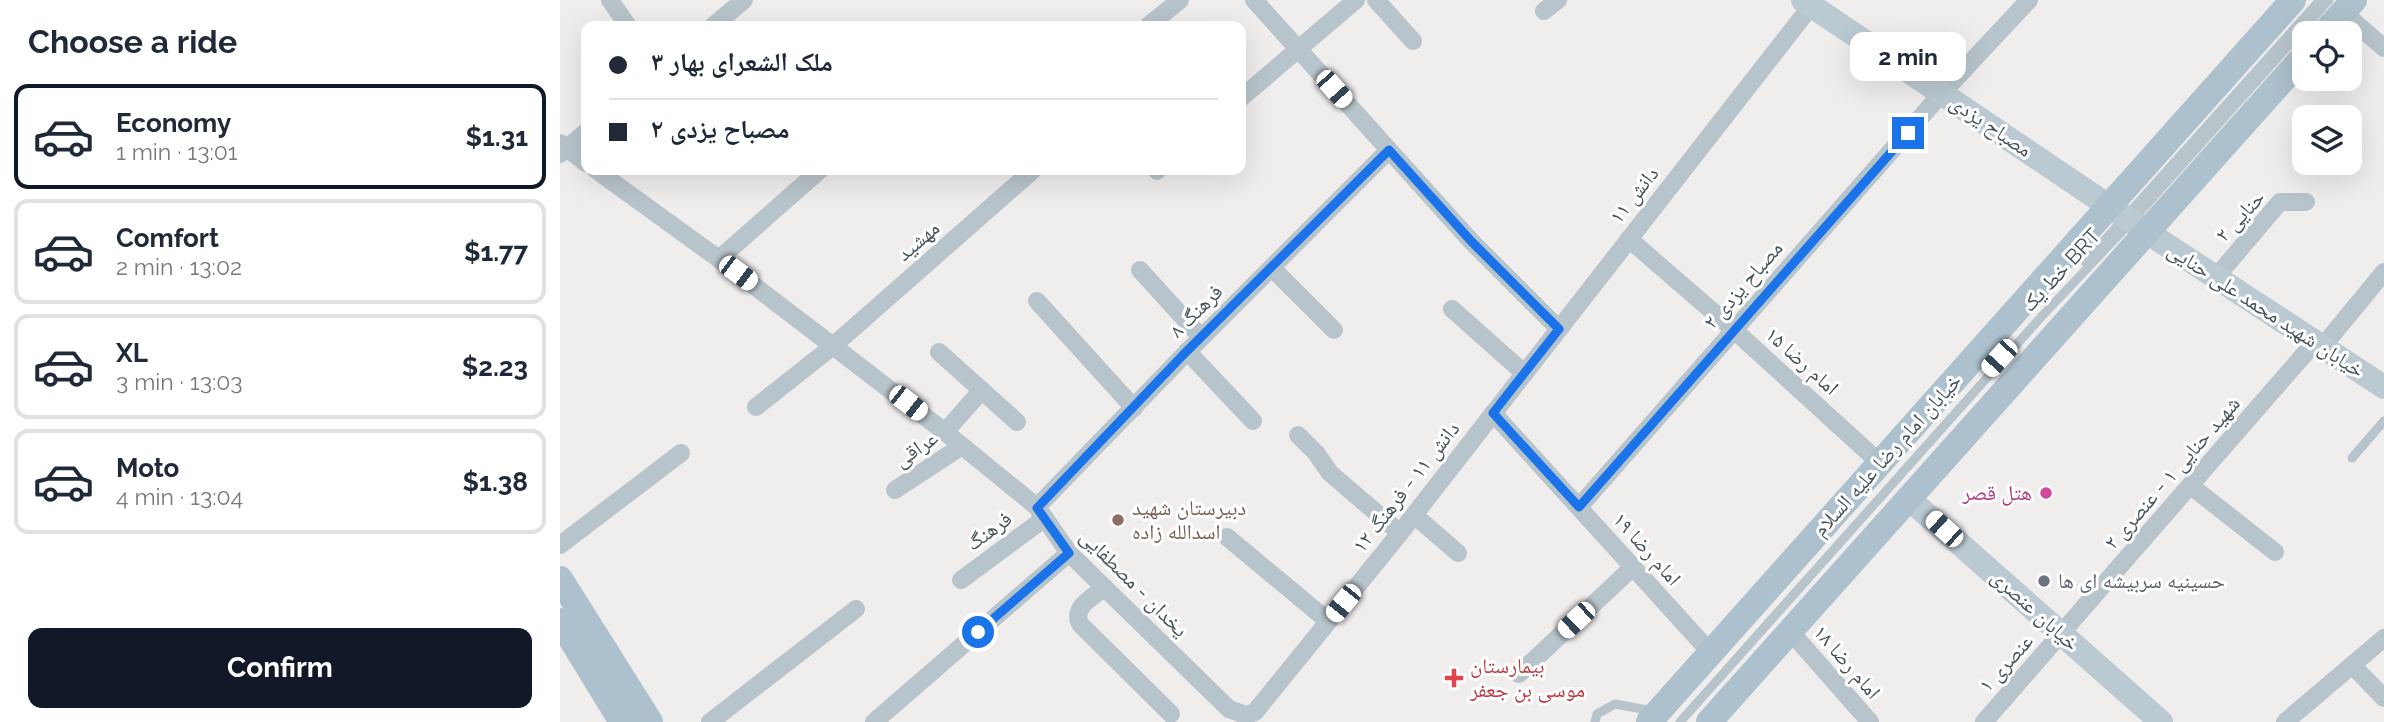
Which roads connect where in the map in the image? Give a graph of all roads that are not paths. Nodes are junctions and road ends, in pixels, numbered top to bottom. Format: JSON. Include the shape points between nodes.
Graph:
{"nodes":[{"id":1,"x":610,"y":0,"type":"edge"},
{"id":2,"x":744,"y":0,"type":"edge"},
{"id":3,"x":1180,"y":0,"type":"edge"},
{"id":4,"x":1254,"y":0,"type":"edge"},
{"id":5,"x":1356,"y":0,"type":"edge"},
{"id":6,"x":1376,"y":0,"type":"edge"},
{"id":7,"x":2029,"y":0,"type":"edge"},
{"id":8,"x":2293,"y":0,"type":"edge"},
{"id":9,"x":2320,"y":0,"type":"edge"},
{"id":10,"x":1807,"y":3,"type":"edge"},
{"id":11,"x":2342,"y":4,"type":"edge"},
{"id":12,"x":625,"y":21,"type":"edge"},
{"id":13,"x":719,"y":21,"type":"edge"},
{"id":14,"x":1153,"y":21,"type":"edge"},
{"id":15,"x":2331,"y":21,"type":"edge"},
{"id":16,"x":1413,"y":41,"type":"dead end"},
{"id":17,"x":1298,"y":48,"type":"junction"},
{"id":18,"x":2384,"y":48,"type":"edge"},
{"id":19,"x":2292,"y":67,"type":"edge"},
{"id":20,"x":1942,"y":93,"type":"junction"},
{"id":21,"x":1246,"y":94,"type":"edge"},
{"id":22,"x":581,"y":135,"type":"edge"},
{"id":23,"x":562,"y":148,"type":"edge"},
{"id":24,"x":1389,"y":150,"type":"junction"},
{"id":25,"x":581,"y":160,"type":"edge"},
{"id":26,"x":603,"y":175,"type":"edge"},
{"id":27,"x":814,"y":175,"type":"edge"},
{"id":28,"x":1027,"y":175,"type":"edge"},
{"id":29,"x":2306,"y":202,"type":"dead end"},
{"id":30,"x":2129,"y":219,"type":"junction"},
{"id":31,"x":1629,"y":239,"type":"junction"},
{"id":32,"x":719,"y":259,"type":"junction"},
{"id":33,"x":1272,"y":268,"type":"junction"},
{"id":34,"x":1140,"y":270,"type":"dead end"},
{"id":35,"x":2384,"y":272,"type":"edge"},
{"id":36,"x":2216,"y":277,"type":"junction"},
{"id":37,"x":1037,"y":301,"type":"dead end"},
{"id":38,"x":1452,"y":309,"type":"dead end"},
{"id":39,"x":1559,"y":329,"type":"junction"},
{"id":40,"x":1334,"y":330,"type":"dead end"},
{"id":41,"x":1734,"y":330,"type":"junction"},
{"id":42,"x":1201,"y":337,"type":"junction"},
{"id":43,"x":2319,"y":344,"type":"junction"},
{"id":44,"x":833,"y":346,"type":"junction"},
{"id":45,"x":1187,"y":351,"type":"junction"},
{"id":46,"x":939,"y":352,"type":"dead end"},
{"id":47,"x":1524,"y":373,"type":"junction"},
{"id":48,"x":2384,"y":387,"type":"edge"},
{"id":49,"x":982,"y":390,"type":"junction"},
{"id":50,"x":756,"y":407,"type":"dead end"},
{"id":51,"x":1134,"y":408,"type":"junction"},
{"id":52,"x":1493,"y":413,"type":"junction"},
{"id":53,"x":1253,"y":421,"type":"dead end"},
{"id":54,"x":2384,"y":421,"type":"edge"},
{"id":55,"x":1017,"y":422,"type":"dead end"},
{"id":56,"x":945,"y":432,"type":"junction"},
{"id":57,"x":1298,"y":435,"type":"dead end"},
{"id":58,"x":962,"y":446,"type":"junction"},
{"id":59,"x":681,"y":453,"type":"dead end"},
{"id":60,"x":2353,"y":458,"type":"dead end"},
{"id":61,"x":1880,"y":463,"type":"junction"},
{"id":62,"x":2191,"y":486,"type":"junction"},
{"id":63,"x":895,"y":490,"type":"dead end"},
{"id":64,"x":1908,"y":498,"type":"junction"},
{"id":65,"x":1579,"y":507,"type":"junction"},
{"id":66,"x":1041,"y":513,"type":"junction"},
{"id":67,"x":1413,"y":515,"type":"junction"},
{"id":68,"x":1399,"y":533,"type":"junction"},
{"id":69,"x":1227,"y":537,"type":"dead end"},
{"id":70,"x":560,"y":545,"type":"edge"},
{"id":71,"x":2275,"y":552,"type":"dead end"},
{"id":72,"x":1069,"y":553,"type":"junction"},
{"id":73,"x":1458,"y":553,"type":"dead end"},
{"id":74,"x":1633,"y":567,"type":"junction"},
{"id":75,"x":560,"y":579,"type":"edge"},
{"id":76,"x":961,"y":580,"type":"dead end"},
{"id":77,"x":1104,"y":588,"type":"junction"},
{"id":78,"x":856,"y":609,"type":"dead end"},
{"id":79,"x":560,"y":621,"type":"edge"},
{"id":80,"x":1328,"y":621,"type":"junction"},
{"id":81,"x":1790,"y":631,"type":"junction"},
{"id":82,"x":2062,"y":634,"type":"junction"},
{"id":83,"x":2384,"y":638,"type":"edge"},
{"id":84,"x":1711,"y":653,"type":"junction"},
{"id":85,"x":2352,"y":665,"type":"junction"},
{"id":86,"x":1520,"y":674,"type":"dead end"},
{"id":87,"x":2384,"y":698,"type":"edge"},
{"id":88,"x":1171,"y":714,"type":"dead end"},
{"id":89,"x":1245,"y":715,"type":"joint"},
{"id":90,"x":1665,"y":720,"type":"edge"},
{"id":91,"x":622,"y":722,"type":"edge"},
{"id":92,"x":650,"y":722,"type":"edge"},
{"id":93,"x":710,"y":722,"type":"edge"},
{"id":94,"x":874,"y":722,"type":"edge"},
{"id":95,"x":1595,"y":722,"type":"edge"},
{"id":96,"x":1709,"y":722,"type":"edge"},
{"id":97,"x":1870,"y":722,"type":"edge"},
{"id":98,"x":1984,"y":722,"type":"edge"},
{"id":99,"x":2161,"y":722,"type":"edge"},
{"id":100,"x":2285,"y":722,"type":"edge"}],
"edges":[{"from":1,"to":12,"type":"street"},
{"from":2,"to":13,"type":"street"},
{"from":3,"to":14,"type":"street"},
{"from":4,"to":17,"type":"street"},
{"from":5,"to":17,"type":"street"},
{"from":6,"to":16,"type":"street"},
{"from":7,"to":20,"type":"street","name":"مصباح یزدی ۲"},
{"from":8,"to":30,"type":"main road","name":"خیابان امام رضا علیه السلام"},
{"from":9,"to":30,"type":"lane","name":"خط یک BRT"},
{"from":10,"to":20,"type":"main road","name":"مصباح یزدی"},
{"from":10,"to":31,"type":"street","name":"دانش ۱۱"},
{"from":11,"to":15,"type":"main road"},
{"from":11,"to":18,"type":"street"},
{"from":11,"to":30,"type":"lane","name":"خط یک BRT"},
{"from":17,"to":21,"type":"street"},
{"from":17,"to":24,"type":"street"},
{"from":19,"to":30,"type":"main road","name":"خیابان امام رضا علیه السلام"},
{"from":20,"to":30,"type":"main road","name":"مصباح یزدی"},
{"from":20,"to":41,"type":"street","name":"مصباح یزدی ۲"},
{"from":22,"to":23,"type":"street"},
{"from":23,"to":25,"type":"street"},
{"from":24,"to":33,"type":"street","name":"فرهنگ ۸"},
{"from":24,"to":39,"type":"street"},
{"from":26,"to":32,"type":"street","name":"یخدان - مصطفایی"},
{"from":27,"to":32,"type":"street"},
{"from":28,"to":44,"type":"street","name":"مهشید"},
{"from":29,"to":36,"type":"street","name":"حنایی ۲","via":[[2280,202]]},
{"from":30,"to":36,"type":"main road","name":"خیابان شهید محمد علی حنایی"},
{"from":30,"to":61,"type":"main road","name":"خیابان امام رضا علیه السلام"},
{"from":30,"to":64,"type":"main road","name":"خیابان امام رضا علیه السلام"},
{"from":30,"to":90,"type":"lane","name":"خط یک BRT"},
{"from":31,"to":39,"type":"street","name":"دانش ۱۱"},
{"from":31,"to":41,"type":"street","name":"امام رضا ۱۵"},
{"from":32,"to":44,"type":"street","name":"یخدان - مصطفایی"},
{"from":33,"to":40,"type":"street"},
{"from":33,"to":42,"type":"street","name":"فرهنگ ۸"},
{"from":34,"to":42,"type":"street"},
{"from":35,"to":43,"type":"street","name":"شهید حنایی ۱ - عنصری ۲"},
{"from":36,"to":43,"type":"main road","name":"خیابان شهید محمد علی حنایی"},
{"from":37,"to":51,"type":"street"},
{"from":38,"to":47,"type":"street"},
{"from":39,"to":47,"type":"street","name":"دانش ۱۱"},
{"from":41,"to":61,"type":"street","name":"امام رضا ۱۵"},
{"from":41,"to":65,"type":"street","name":"مصباح یزدی ۲"},
{"from":42,"to":45,"type":"street","name":"فرهنگ ۸"},
{"from":43,"to":48,"type":"main road","name":"خیابان شهید محمد علی حنایی"},
{"from":43,"to":62,"type":"street","name":"شهید حنایی ۱ - عنصری ۲"},
{"from":44,"to":50,"type":"street","name":"مهشید"},
{"from":44,"to":56,"type":"street","name":"یخدان - مصطفایی"},
{"from":45,"to":51,"type":"street","name":"فرهنگ ۸"},
{"from":45,"to":53,"type":"street"},
{"from":46,"to":49,"type":"street"},
{"from":47,"to":52,"type":"street","name":"دانش ۱۱"},
{"from":49,"to":55,"type":"street"},
{"from":49,"to":56,"type":"street"},
{"from":51,"to":66,"type":"street","name":"فرهنگ ۸"},
{"from":52,"to":65,"type":"street","name":"امام رضا ۱۹"},
{"from":52,"to":67,"type":"street","name":"دانش ۱۱ - فرهنگ ۱۲"},
{"from":54,"to":60,"type":"lane"},
{"from":56,"to":58,"type":"street","name":"یخدان - مصطفایی"},
{"from":57,"to":68,"type":"street","via":[[1330,473]]},
{"from":58,"to":63,"type":"street","name":"عراقی"},
{"from":58,"to":66,"type":"street","name":"یخدان - مصطفایی"},
{"from":59,"to":70,"type":"street"},
{"from":61,"to":84,"type":"main road","name":"خیابان امام رضا علیه السلام"},
{"from":62,"to":71,"type":"street"},
{"from":62,"to":82,"type":"street","name":"شهید حنایی ۱ - عنصری ۲"},
{"from":64,"to":81,"type":"main road","name":"خیابان امام رضا علیه السلام"},
{"from":64,"to":82,"type":"main road","name":"خیابان عنصری"},
{"from":65,"to":74,"type":"street","name":"امام رضا ۱۹"},
{"from":66,"to":72,"type":"street","name":"یخدان - مصطفایی"},
{"from":66,"to":76,"type":"street","name":"فرهنگ"},
{"from":67,"to":68,"type":"street","name":"دانش ۱۱ - فرهنگ ۱۲"},
{"from":67,"to":73,"type":"street"},
{"from":68,"to":80,"type":"street","name":"دانش ۱۱ - فرهنگ ۱۲"},
{"from":69,"to":80,"type":"street"},
{"from":72,"to":77,"type":"street","name":"یخدان - مصطفایی"},
{"from":72,"to":94,"type":"street"},
{"from":74,"to":84,"type":"street","name":"امام رضا ۱۹"},
{"from":74,"to":86,"type":"street"},
{"from":75,"to":92,"type":"main road"},
{"from":77,"to":88,"type":"street","via":[[1078,609],[1080,624]]},
{"from":77,"to":89,"type":"street","name":"یخدان - مصطفایی","via":[[1229,709]]},
{"from":78,"to":93,"type":"street"},
{"from":79,"to":91,"type":"main road"},
{"from":80,"to":89,"type":"street","name":"دانش ۱۱ - فرهنگ ۱۲","via":[[1255,712]]},
{"from":81,"to":96,"type":"main road","name":"خیابان امام رضا علیه السلام"},
{"from":81,"to":97,"type":"street","name":"امام رضا ۱۸"},
{"from":82,"to":98,"type":"street","name":"عنصری ۱"},
{"from":82,"to":99,"type":"main road","name":"خیابان عنصری"},
{"from":83,"to":85,"type":"street"},
{"from":84,"to":90,"type":"main road","name":"خیابان امام رضا علیه السلام"},
{"from":85,"to":87,"type":"street"},
{"from":85,"to":100,"type":"street"},
{"from":90,"to":95,"type":"lane","via":[[1615,705],[1597,714]]}]}
